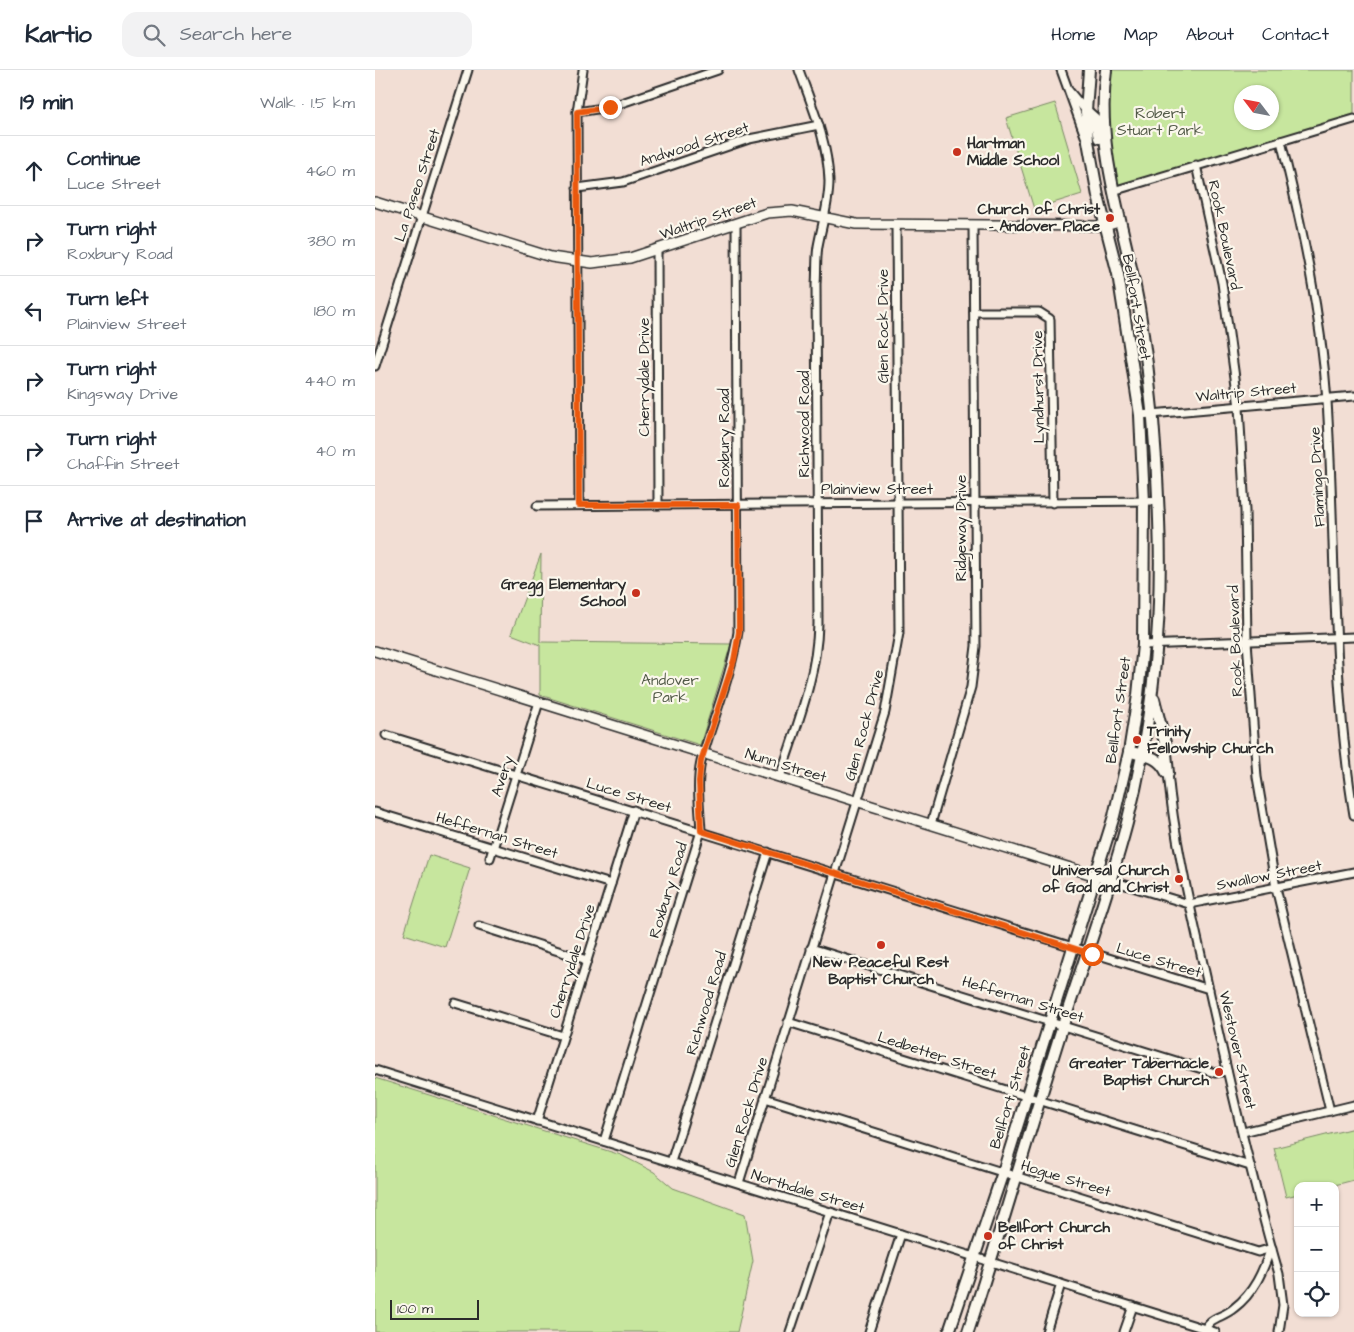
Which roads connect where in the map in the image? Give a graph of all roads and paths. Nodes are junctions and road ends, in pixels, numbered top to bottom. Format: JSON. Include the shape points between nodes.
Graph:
{"nodes":[{"id":1,"x":468,"y":70,"type":"edge"},
{"id":2,"x":583,"y":70,"type":"edge"},
{"id":3,"x":718,"y":70,"type":"edge"},
{"id":4,"x":799,"y":70,"type":"edge"},
{"id":5,"x":1061,"y":70,"type":"edge"},
{"id":6,"x":1089,"y":70,"type":"edge"},
{"id":7,"x":1106,"y":70,"type":"edge"},
{"id":8,"x":1065,"y":85,"type":"junction"},
{"id":9,"x":1086,"y":111,"type":"junction"},
{"id":10,"x":577,"y":112,"type":"junction"},
{"id":11,"x":1354,"y":120,"type":"edge"},
{"id":12,"x":819,"y":125,"type":"junction"},
{"id":13,"x":1088,"y":141,"type":"junction"},
{"id":14,"x":1281,"y":141,"type":"junction"},
{"id":15,"x":1106,"y":152,"type":"junction"},
{"id":16,"x":1196,"y":165,"type":"junction"},
{"id":17,"x":577,"y":188,"type":"junction"},
{"id":18,"x":1113,"y":191,"type":"junction"},
{"id":19,"x":375,"y":202,"type":"edge"},
{"id":20,"x":421,"y":217,"type":"junction"},
{"id":21,"x":825,"y":217,"type":"junction"},
{"id":22,"x":1119,"y":222,"type":"junction"},
{"id":23,"x":736,"y":224,"type":"junction"},
{"id":24,"x":896,"y":226,"type":"junction"},
{"id":25,"x":973,"y":226,"type":"junction"},
{"id":26,"x":1105,"y":226,"type":"junction"},
{"id":27,"x":657,"y":250,"type":"junction"},
{"id":28,"x":577,"y":262,"type":"junction"},
{"id":29,"x":974,"y":312,"type":"junction"},
{"id":30,"x":1141,"y":318,"type":"junction"},
{"id":31,"x":1127,"y":320,"type":"junction"},
{"id":32,"x":375,"y":366,"type":"edge"},
{"id":33,"x":1354,"y":396,"type":"edge"},
{"id":34,"x":1327,"y":399,"type":"junction"},
{"id":35,"x":1239,"y":407,"type":"junction"},
{"id":36,"x":1152,"y":414,"type":"junction"},
{"id":37,"x":1139,"y":415,"type":"junction"},
{"id":38,"x":1157,"y":501,"type":"junction"},
{"id":39,"x":1144,"y":502,"type":"junction"},
{"id":40,"x":818,"y":503,"type":"junction"},
{"id":41,"x":898,"y":503,"type":"junction"},
{"id":42,"x":975,"y":504,"type":"junction"},
{"id":43,"x":1053,"y":504,"type":"junction"},
{"id":44,"x":579,"y":505,"type":"junction"},
{"id":45,"x":658,"y":505,"type":"junction"},
{"id":46,"x":738,"y":505,"type":"junction"},
{"id":47,"x":537,"y":506,"type":"dead end"},
{"id":48,"x":1354,"y":636,"type":"edge"},
{"id":49,"x":1335,"y":637,"type":"junction"},
{"id":50,"x":1247,"y":641,"type":"junction"},
{"id":51,"x":1143,"y":645,"type":"junction"},
{"id":52,"x":1157,"y":646,"type":"junction"},
{"id":53,"x":375,"y":651,"type":"edge"},
{"id":54,"x":1152,"y":688,"type":"junction"},
{"id":55,"x":539,"y":702,"type":"junction"},
{"id":56,"x":386,"y":735,"type":"dead end"},
{"id":57,"x":1129,"y":752,"type":"junction"},
{"id":58,"x":1166,"y":752,"type":"junction"},
{"id":59,"x":705,"y":754,"type":"junction"},
{"id":60,"x":1141,"y":754,"type":"junction"},
{"id":61,"x":1155,"y":758,"type":"junction"},
{"id":62,"x":1168,"y":773,"type":"junction"},
{"id":63,"x":517,"y":775,"type":"junction"},
{"id":64,"x":780,"y":777,"type":"junction"},
{"id":65,"x":857,"y":801,"type":"junction"},
{"id":66,"x":634,"y":810,"type":"junction"},
{"id":67,"x":375,"y":812,"type":"edge"},
{"id":68,"x":1354,"y":815,"type":"edge"},
{"id":69,"x":931,"y":824,"type":"junction"},
{"id":70,"x":701,"y":831,"type":"junction"},
{"id":71,"x":492,"y":849,"type":"junction"},
{"id":72,"x":768,"y":852,"type":"junction"},
{"id":73,"x":489,"y":858,"type":"dead end"},
{"id":74,"x":1354,"y":872,"type":"edge"},
{"id":75,"x":835,"y":873,"type":"junction"},
{"id":76,"x":1096,"y":876,"type":"junction"},
{"id":77,"x":1109,"y":880,"type":"junction"},
{"id":78,"x":611,"y":884,"type":"junction"},
{"id":79,"x":1277,"y":888,"type":"junction"},
{"id":80,"x":1189,"y":904,"type":"junction"},
{"id":81,"x":479,"y":926,"type":"dead end"},
{"id":82,"x":1072,"y":947,"type":"junction"},
{"id":83,"x":811,"y":948,"type":"junction"},
{"id":84,"x":1086,"y":952,"type":"junction"},
{"id":85,"x":587,"y":960,"type":"junction"},
{"id":86,"x":1209,"y":989,"type":"junction"},
{"id":87,"x":455,"y":1003,"type":"dead end"},
{"id":88,"x":788,"y":1022,"type":"junction"},
{"id":89,"x":1049,"y":1022,"type":"junction"},
{"id":90,"x":1063,"y":1026,"type":"junction"},
{"id":91,"x":563,"y":1036,"type":"junction"},
{"id":92,"x":375,"y":1070,"type":"edge"},
{"id":93,"x":1227,"y":1072,"type":"junction"},
{"id":94,"x":1025,"y":1097,"type":"junction"},
{"id":95,"x":765,"y":1098,"type":"junction"},
{"id":96,"x":1039,"y":1102,"type":"junction"},
{"id":97,"x":1354,"y":1105,"type":"edge"},
{"id":98,"x":1329,"y":1111,"type":"junction"},
{"id":99,"x":537,"y":1121,"type":"junction"},
{"id":100,"x":1243,"y":1132,"type":"junction"},
{"id":101,"x":604,"y":1142,"type":"junction"},
{"id":102,"x":671,"y":1162,"type":"junction"},
{"id":103,"x":1250,"y":1166,"type":"junction"},
{"id":104,"x":1003,"y":1172,"type":"junction"},
{"id":105,"x":1015,"y":1176,"type":"junction"},
{"id":106,"x":739,"y":1183,"type":"junction"},
{"id":107,"x":830,"y":1212,"type":"junction"},
{"id":108,"x":901,"y":1234,"type":"junction"},
{"id":109,"x":1271,"y":1248,"type":"junction"},
{"id":110,"x":975,"y":1257,"type":"junction"},
{"id":111,"x":989,"y":1262,"type":"junction"},
{"id":112,"x":1061,"y":1284,"type":"junction"},
{"id":113,"x":1133,"y":1306,"type":"junction"},
{"id":114,"x":1204,"y":1330,"type":"edge"},
{"id":115,"x":790,"y":1332,"type":"edge"},
{"id":116,"x":869,"y":1332,"type":"edge"},
{"id":117,"x":949,"y":1332,"type":"edge"},
{"id":118,"x":968,"y":1332,"type":"edge"},
{"id":119,"x":1046,"y":1332,"type":"edge"},
{"id":120,"x":1125,"y":1332,"type":"edge"},
{"id":121,"x":1215,"y":1332,"type":"edge"},
{"id":122,"x":1279,"y":1332,"type":"edge"}],
"edges":[{"from":1,"to":20,"type":"street","name":"La Paseo Street"},
{"from":2,"to":10,"type":"street"},
{"from":3,"to":10,"type":"street","via":[[610,107]]},
{"from":4,"to":12,"type":"street","name":"Richwood Road"},
{"from":5,"to":8,"type":"street"},
{"from":6,"to":9,"type":"main road","name":"Bellfort Street"},
{"from":7,"to":15,"type":"main road","name":"Bellfort Street","via":[[1103,112]]},
{"from":8,"to":9,"type":"street"},
{"from":8,"to":13,"type":"street"},
{"from":9,"to":13,"type":"main road","name":"Bellfort Street"},
{"from":9,"to":15,"type":"main road","via":[[1095,119]]},
{"from":10,"to":17,"type":"street"},
{"from":11,"to":14,"type":"street"},
{"from":12,"to":17,"type":"street","name":"Andwood Street","via":[[749,139],[623,182]]},
{"from":12,"to":21,"type":"street","name":"Richwood Road","via":[[828,167]]},
{"from":13,"to":26,"type":"main road","name":"Bellfort Street"},
{"from":14,"to":16,"type":"street"},
{"from":14,"to":34,"type":"street","name":"Flamingo Drive","via":[[1308,256]]},
{"from":15,"to":18,"type":"main road","name":"Bellfort Street"},
{"from":16,"to":18,"type":"street"},
{"from":16,"to":35,"type":"street","name":"Rook Boulevard","via":[[1222,283]]},
{"from":17,"to":28,"type":"street"},
{"from":18,"to":22,"type":"main road","name":"Bellfort Street"},
{"from":19,"to":20,"type":"street","name":"Waltrip Street"},
{"from":20,"to":28,"type":"street","name":"Waltrip Street"},
{"from":20,"to":32,"type":"street","name":"La Paseo Street"},
{"from":21,"to":23,"type":"street","name":"Waltrip Street","via":[[792,211],[767,212]]},
{"from":21,"to":24,"type":"street","name":"Waltrip Street","via":[[856,224]]},
{"from":21,"to":40,"type":"street","name":"Richwood Road","via":[[817,247]]},
{"from":22,"to":26,"type":"street","name":"Waltrip Street"},
{"from":22,"to":30,"type":"main road","name":"Bellfort Street"},
{"from":23,"to":27,"type":"street","name":"Waltrip Street"},
{"from":23,"to":46,"type":"street","name":"Roxbury Road"},
{"from":24,"to":25,"type":"street","name":"Waltrip Street"},
{"from":24,"to":41,"type":"street","name":"Glen Rock Drive"},
{"from":25,"to":26,"type":"street","name":"Waltrip Street"},
{"from":25,"to":29,"type":"street","name":"Ridgeway Drive"},
{"from":26,"to":31,"type":"main road","name":"Bellfort Street"},
{"from":27,"to":28,"type":"street","name":"Waltrip Street","via":[[609,262]]},
{"from":27,"to":45,"type":"street","name":"Cherrydale Drive"},
{"from":28,"to":44,"type":"street"},
{"from":29,"to":42,"type":"street","name":"Ridgeway Drive"},
{"from":29,"to":43,"type":"street","name":"Lyndhurst Drive","via":[[1039,312],[1050,319]]},
{"from":30,"to":31,"type":"main road"},
{"from":30,"to":36,"type":"main road","name":"Bellfort Street"},
{"from":31,"to":37,"type":"main road","name":"Bellfort Street"},
{"from":33,"to":34,"type":"street","name":"Waltrip Street"},
{"from":34,"to":35,"type":"street","name":"Waltrip Street"},
{"from":34,"to":49,"type":"street","name":"Flamingo Drive"},
{"from":35,"to":36,"type":"street","name":"Waltrip Street"},
{"from":35,"to":50,"type":"street","name":"Rook Boulevard"},
{"from":36,"to":37,"type":"street","name":"Waltrip Street"},
{"from":36,"to":38,"type":"main road","name":"Bellfort Street"},
{"from":37,"to":39,"type":"main road","name":"Bellfort Street"},
{"from":38,"to":39,"type":"street","name":"Plainview Street"},
{"from":38,"to":52,"type":"main road","name":"Bellfort Street"},
{"from":39,"to":43,"type":"street","name":"Plainview Street"},
{"from":39,"to":51,"type":"main road","name":"Bellfort Street"},
{"from":40,"to":41,"type":"street","name":"Plainview Street"},
{"from":40,"to":46,"type":"street","name":"Plainview Street"},
{"from":40,"to":64,"type":"street","name":"Richwood Road","via":[[817,649],[811,681]]},
{"from":41,"to":42,"type":"street","name":"Plainview Street"},
{"from":41,"to":65,"type":"street","name":"Glen Rock Drive","via":[[899,633],[885,712]]},
{"from":42,"to":43,"type":"street","name":"Plainview Street"},
{"from":42,"to":69,"type":"street","name":"Ridgeway Drive","via":[[975,646],[971,687]]},
{"from":44,"to":45,"type":"street","name":"Plainview Street"},
{"from":44,"to":47,"type":"street","name":"Plainview Street"},
{"from":45,"to":46,"type":"street","name":"Plainview Street"},
{"from":46,"to":59,"type":"street","name":"Roxbury Road","via":[[739,632],[734,660]]},
{"from":48,"to":49,"type":"street"},
{"from":49,"to":50,"type":"street"},
{"from":49,"to":68,"type":"street","name":"Flamingo Drive"},
{"from":50,"to":52,"type":"street"},
{"from":50,"to":79,"type":"street","name":"Rook Boulevard","via":[[1257,777]]},
{"from":51,"to":52,"type":"street"},
{"from":51,"to":57,"type":"main road","name":"Bellfort Street"},
{"from":52,"to":54,"type":"main road","name":"Bellfort Street"},
{"from":53,"to":55,"type":"street","name":"Nunn Street"},
{"from":54,"to":58,"type":"main road"},
{"from":54,"to":60,"type":"main road","name":"Bellfort Street"},
{"from":55,"to":59,"type":"street","name":"Nunn Street"},
{"from":55,"to":63,"type":"street","name":"Avery"},
{"from":56,"to":63,"type":"street","name":"Luce Street"},
{"from":57,"to":60,"type":"main road"},
{"from":57,"to":76,"type":"main road","name":"Bellfort Street"},
{"from":58,"to":61,"type":"main road"},
{"from":58,"to":62,"type":"main road"},
{"from":59,"to":64,"type":"street","name":"Nunn Street"},
{"from":59,"to":70,"type":"street","name":"Roxbury Road","via":[[699,781]]},
{"from":60,"to":61,"type":"main road"},
{"from":60,"to":77,"type":"main road","name":"Bellfort Street","via":[[1127,823]]},
{"from":61,"to":62,"type":"main road"},
{"from":62,"to":80,"type":"street","name":"Westover Street"},
{"from":63,"to":66,"type":"street","name":"Luce Street"},
{"from":63,"to":71,"type":"street","name":"Avery"},
{"from":64,"to":65,"type":"street","name":"Nunn Street"},
{"from":65,"to":69,"type":"street","name":"Nunn Street"},
{"from":65,"to":75,"type":"street","name":"Glen Rock Drive"},
{"from":66,"to":70,"type":"street","name":"Luce Street"},
{"from":66,"to":78,"type":"street","name":"Cherrydale Drive"},
{"from":67,"to":71,"type":"street","name":"Heffernan Street"},
{"from":69,"to":76,"type":"street","name":"Nunn Street"},
{"from":70,"to":72,"type":"street","name":"Luce Street"},
{"from":70,"to":101,"type":"street","name":"Roxbury Road"},
{"from":71,"to":73,"type":"street","name":"Avery"},
{"from":71,"to":78,"type":"street","name":"Heffernan Street"},
{"from":72,"to":75,"type":"street","name":"Luce Street"},
{"from":72,"to":102,"type":"street","name":"Richwood Road"},
{"from":74,"to":79,"type":"street","name":"Swallow Street"},
{"from":75,"to":82,"type":"street","name":"Luce Street"},
{"from":75,"to":83,"type":"street","name":"Glen Rock Drive"},
{"from":76,"to":77,"type":"street","name":"Nunn Street"},
{"from":76,"to":82,"type":"main road","name":"Bellfort Street"},
{"from":77,"to":80,"type":"street","name":"Nunn Street"},
{"from":77,"to":84,"type":"main road","name":"Bellfort Street"},
{"from":78,"to":85,"type":"street","name":"Cherrydale Drive"},
{"from":79,"to":80,"type":"street","name":"Swallow Street"},
{"from":79,"to":98,"type":"street","name":"Rook Boulevard"},
{"from":80,"to":86,"type":"street","name":"Westover Street"},
{"from":81,"to":85,"type":"street"},
{"from":82,"to":84,"type":"street","name":"Luce Street"},
{"from":82,"to":89,"type":"main road","name":"Bellfort Street"},
{"from":83,"to":88,"type":"street","name":"Glen Rock Drive"},
{"from":83,"to":89,"type":"street","name":"Heffernan Street"},
{"from":84,"to":86,"type":"street","name":"Luce Street"},
{"from":84,"to":90,"type":"main road","name":"Bellfort Street"},
{"from":85,"to":91,"type":"street","name":"Cherrydale Drive"},
{"from":86,"to":93,"type":"street","name":"Westover Street"},
{"from":87,"to":91,"type":"street"},
{"from":88,"to":94,"type":"street","name":"Ledbetter Street"},
{"from":88,"to":95,"type":"street","name":"Glen Rock Drive"},
{"from":89,"to":90,"type":"street","name":"Heffernan Street"},
{"from":89,"to":94,"type":"main road","name":"Bellfort Street"},
{"from":90,"to":93,"type":"street","name":"Heffernan Street","via":[[1215,1073]]},
{"from":90,"to":96,"type":"main road","name":"Bellfort Street"},
{"from":91,"to":99,"type":"street","name":"Cherrydale Drive"},
{"from":92,"to":99,"type":"street","name":"Northdale Street"},
{"from":93,"to":100,"type":"street","name":"Westover Street"},
{"from":94,"to":96,"type":"street","name":"Ledbetter Street"},
{"from":94,"to":104,"type":"main road","name":"Bellfort Street"},
{"from":95,"to":104,"type":"street","name":"Hogue Street"},
{"from":95,"to":106,"type":"street","name":"Glen Rock Drive"},
{"from":96,"to":103,"type":"street","name":"Ledbetter Street"},
{"from":96,"to":105,"type":"main road","name":"Bellfort Street"},
{"from":97,"to":98,"type":"street"},
{"from":98,"to":100,"type":"street"},
{"from":99,"to":101,"type":"street","name":"Northdale Street"},
{"from":100,"to":103,"type":"street","name":"Westover Street"},
{"from":101,"to":102,"type":"street","name":"Northdale Street"},
{"from":102,"to":106,"type":"street","name":"Northdale Street"},
{"from":103,"to":109,"type":"street","name":"Westover Street"},
{"from":104,"to":105,"type":"street","name":"Hogue Street"},
{"from":104,"to":110,"type":"main road","name":"Bellfort Street"},
{"from":105,"to":109,"type":"street","name":"Hogue Street","via":[[1259,1252]]},
{"from":105,"to":111,"type":"main road","name":"Bellfort Street"},
{"from":106,"to":107,"type":"street","name":"Northdale Street"},
{"from":107,"to":108,"type":"street","name":"Northdale Street"},
{"from":107,"to":115,"type":"street"},
{"from":108,"to":110,"type":"street","name":"Northdale Street"},
{"from":108,"to":116,"type":"street"},
{"from":109,"to":114,"type":"street","via":[[1261,1276],[1248,1296],[1233,1310],[1210,1319]]},
{"from":109,"to":122,"type":"street","name":"Westover Street","via":[[1283,1305]]},
{"from":110,"to":111,"type":"street","name":"Northdale Street"},
{"from":110,"to":117,"type":"main road","name":"Bellfort Street"},
{"from":111,"to":112,"type":"street","name":"Northdale Street"},
{"from":111,"to":118,"type":"main road","name":"Bellfort Street"},
{"from":112,"to":113,"type":"street","name":"Northdale Street"},
{"from":112,"to":119,"type":"street"},
{"from":113,"to":114,"type":"street","name":"Northdale Street"},
{"from":113,"to":120,"type":"street"},
{"from":114,"to":121,"type":"street","name":"Northdale Street"}]}
